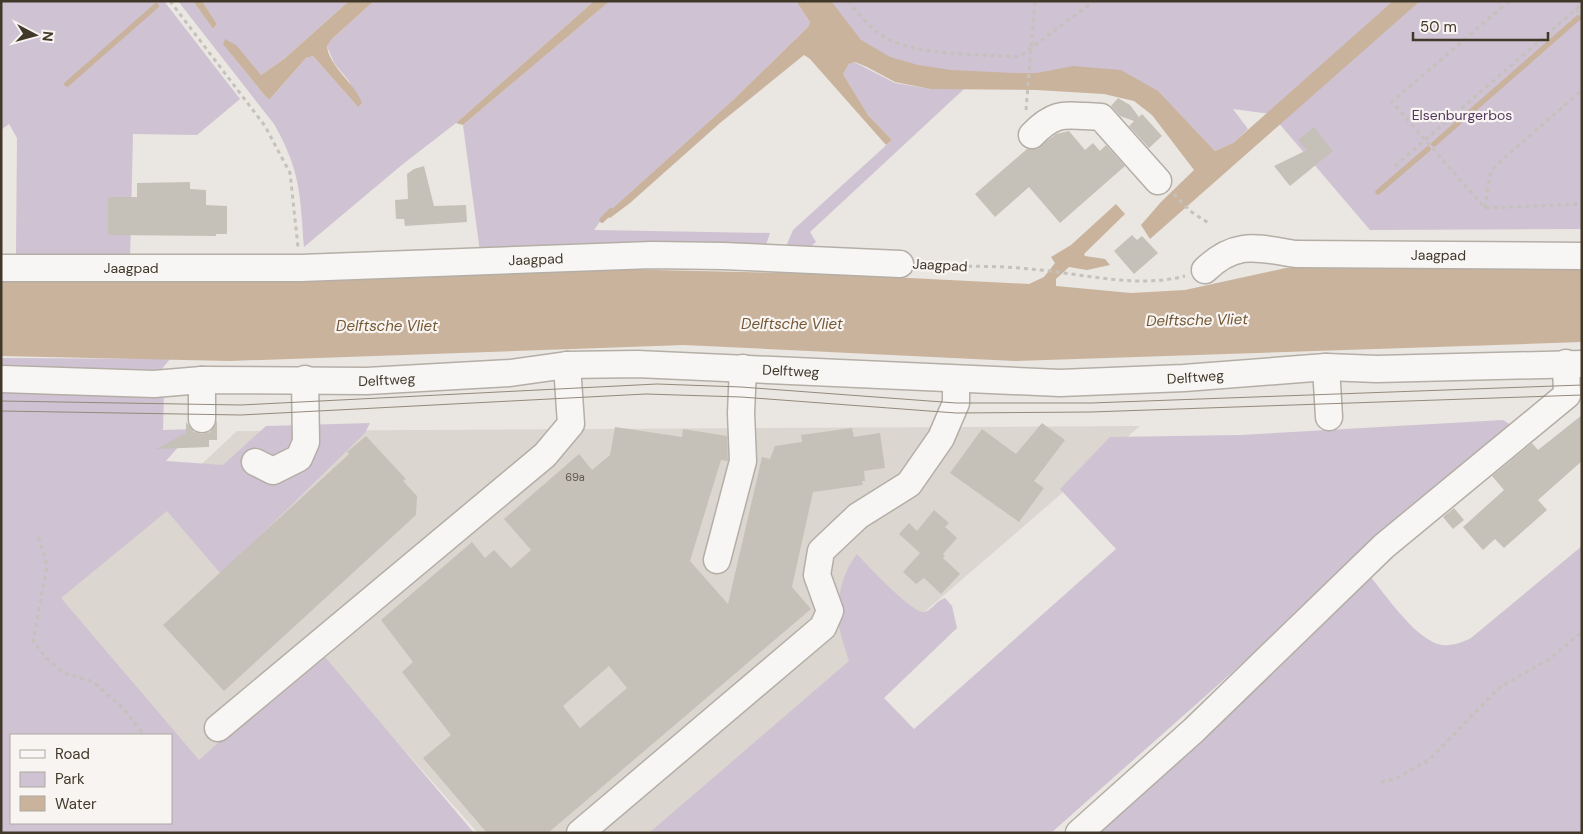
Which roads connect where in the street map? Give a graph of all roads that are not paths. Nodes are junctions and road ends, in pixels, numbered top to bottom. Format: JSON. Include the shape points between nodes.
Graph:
{"nodes":[{"id":1,"x":1032,"y":136,"type":"dead end"},
{"id":2,"x":1163,"y":184,"type":"road end"},
{"id":3,"x":1582,"y":256,"type":"edge"},
{"id":4,"x":900,"y":264,"type":"road end"},
{"id":5,"x":1,"y":268,"type":"edge"},
{"id":6,"x":1205,"y":270,"type":"dead end"},
{"id":7,"x":1574,"y":363,"type":"edge"},
{"id":8,"x":566,"y":365,"type":"junction"},
{"id":9,"x":1326,"y":367,"type":"junction"},
{"id":10,"x":743,"y":368,"type":"junction"},
{"id":11,"x":1,"y":379,"type":"edge"},
{"id":12,"x":305,"y":379,"type":"junction"},
{"id":13,"x":956,"y":379,"type":"junction"},
{"id":14,"x":202,"y":380,"type":"junction"},
{"id":15,"x":1329,"y":417,"type":"dead end"},
{"id":16,"x":202,"y":419,"type":"dead end"},
{"id":17,"x":255,"y":462,"type":"dead end"},
{"id":18,"x":717,"y":560,"type":"dead end"},
{"id":19,"x":218,"y":728,"type":"dead end"},
{"id":20,"x":580,"y":833,"type":"edge"},
{"id":21,"x":1079,"y":833,"type":"edge"}],
"edges":[{"from":1,"to":2,"type":"street","via":[[1043,123],[1058,115],[1101,117]]},
{"from":3,"to":6,"type":"street","name":"Jaagpad","via":[[1296,254],[1257,248],[1234,250]]},
{"from":4,"to":5,"type":"street","name":"Jaagpad","via":[[652,255],[301,268]]},
{"from":7,"to":9,"type":"street","name":"Delftweg","via":[[1377,369]]},
{"from":7,"to":21,"type":"street","via":[[1567,395],[1384,546],[1194,730]]},
{"from":8,"to":10,"type":"street","name":"Delftweg"},
{"from":8,"to":12,"type":"street","name":"Delftweg","via":[[510,373],[366,381]]},
{"from":8,"to":19,"type":"street","via":[[571,424],[545,455]]},
{"from":9,"to":13,"type":"street","name":"Delftweg","via":[[1060,383]]},
{"from":9,"to":15,"type":"street"},
{"from":10,"to":13,"type":"street","name":"Delftweg"},
{"from":10,"to":18,"type":"street","via":[[743,461]]},
{"from":11,"to":14,"type":"street","name":"Delftweg","via":[[154,384]]},
{"from":12,"to":14,"type":"street","name":"Delftweg"},
{"from":12,"to":17,"type":"street","via":[[306,442],[300,458],[273,471]]},
{"from":13,"to":20,"type":"street","via":[[956,403],[940,438],[909,484],[858,516],[821,551],[817,575],[830,610],[823,627]]},
{"from":14,"to":16,"type":"street"}]}
